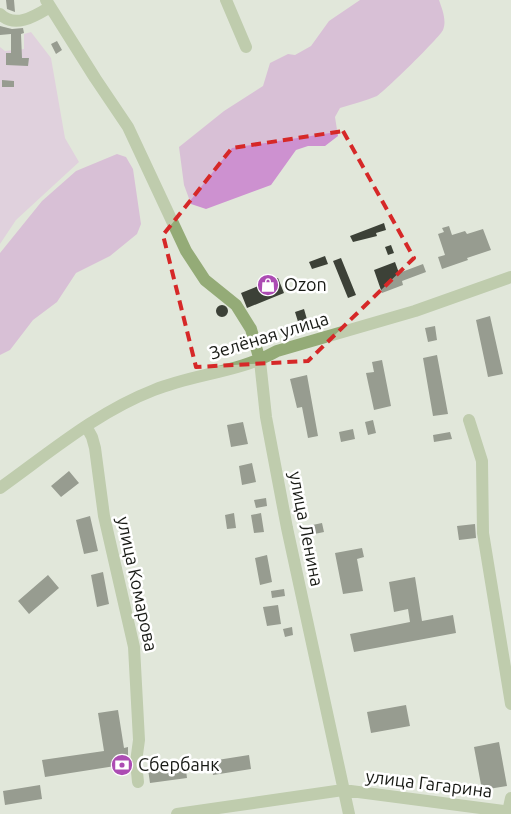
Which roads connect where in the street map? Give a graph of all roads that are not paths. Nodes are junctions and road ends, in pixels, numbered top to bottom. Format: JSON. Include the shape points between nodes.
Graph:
{"nodes":[{"id":1,"x":226,"y":0,"type":"edge"},
{"id":2,"x":48,"y":4,"type":"edge"},
{"id":3,"x":0,"y":14,"type":"edge"},
{"id":4,"x":246,"y":47,"type":"dead end"},
{"id":5,"x":511,"y":277,"type":"edge"},
{"id":6,"x":260,"y":361,"type":"junction"},
{"id":7,"x":469,"y":420,"type":"dead end"},
{"id":8,"x":86,"y":426,"type":"junction"},
{"id":9,"x":0,"y":488,"type":"edge"},
{"id":10,"x":508,"y":655,"type":"edge"},
{"id":11,"x":511,"y":704,"type":"edge"},
{"id":12,"x":138,"y":782,"type":"dead end"},
{"id":13,"x":343,"y":790,"type":"junction"},
{"id":14,"x":511,"y":798,"type":"edge"},
{"id":15,"x":510,"y":812,"type":"edge"},
{"id":16,"x":176,"y":814,"type":"edge"},
{"id":17,"x":348,"y":814,"type":"edge"}],
"edges":[{"from":1,"to":4,"type":"street"},
{"from":2,"to":3,"type":"street","via":[[25,20],[11,20]]},
{"from":2,"to":6,"type":"street","name":"улица Ленина","via":[[128,127],[186,251],[206,280],[236,305],[245,317]]},
{"from":5,"to":6,"type":"street","name":"Зелёная улица","via":[[416,311],[276,351]]},
{"from":6,"to":8,"type":"street","name":"Зелёная улица","via":[[195,376],[153,390]]},
{"from":6,"to":13,"type":"street","name":"улица Ленина","via":[[266,417],[287,528]]},
{"from":7,"to":10,"type":"street","via":[[482,461],[483,533]]},
{"from":8,"to":9,"type":"street","name":"Зелёная улица"},
{"from":8,"to":12,"type":"street","name":"улица Комарова","via":[[95,448],[104,516],[134,647]]},
{"from":10,"to":11,"type":"street"},
{"from":13,"to":15,"type":"street","name":"улица Гагарина"},
{"from":13,"to":16,"type":"street","name":"улица Гагарина"},
{"from":13,"to":17,"type":"street","name":"улица Ленина"},
{"from":14,"to":15,"type":"street"}]}
